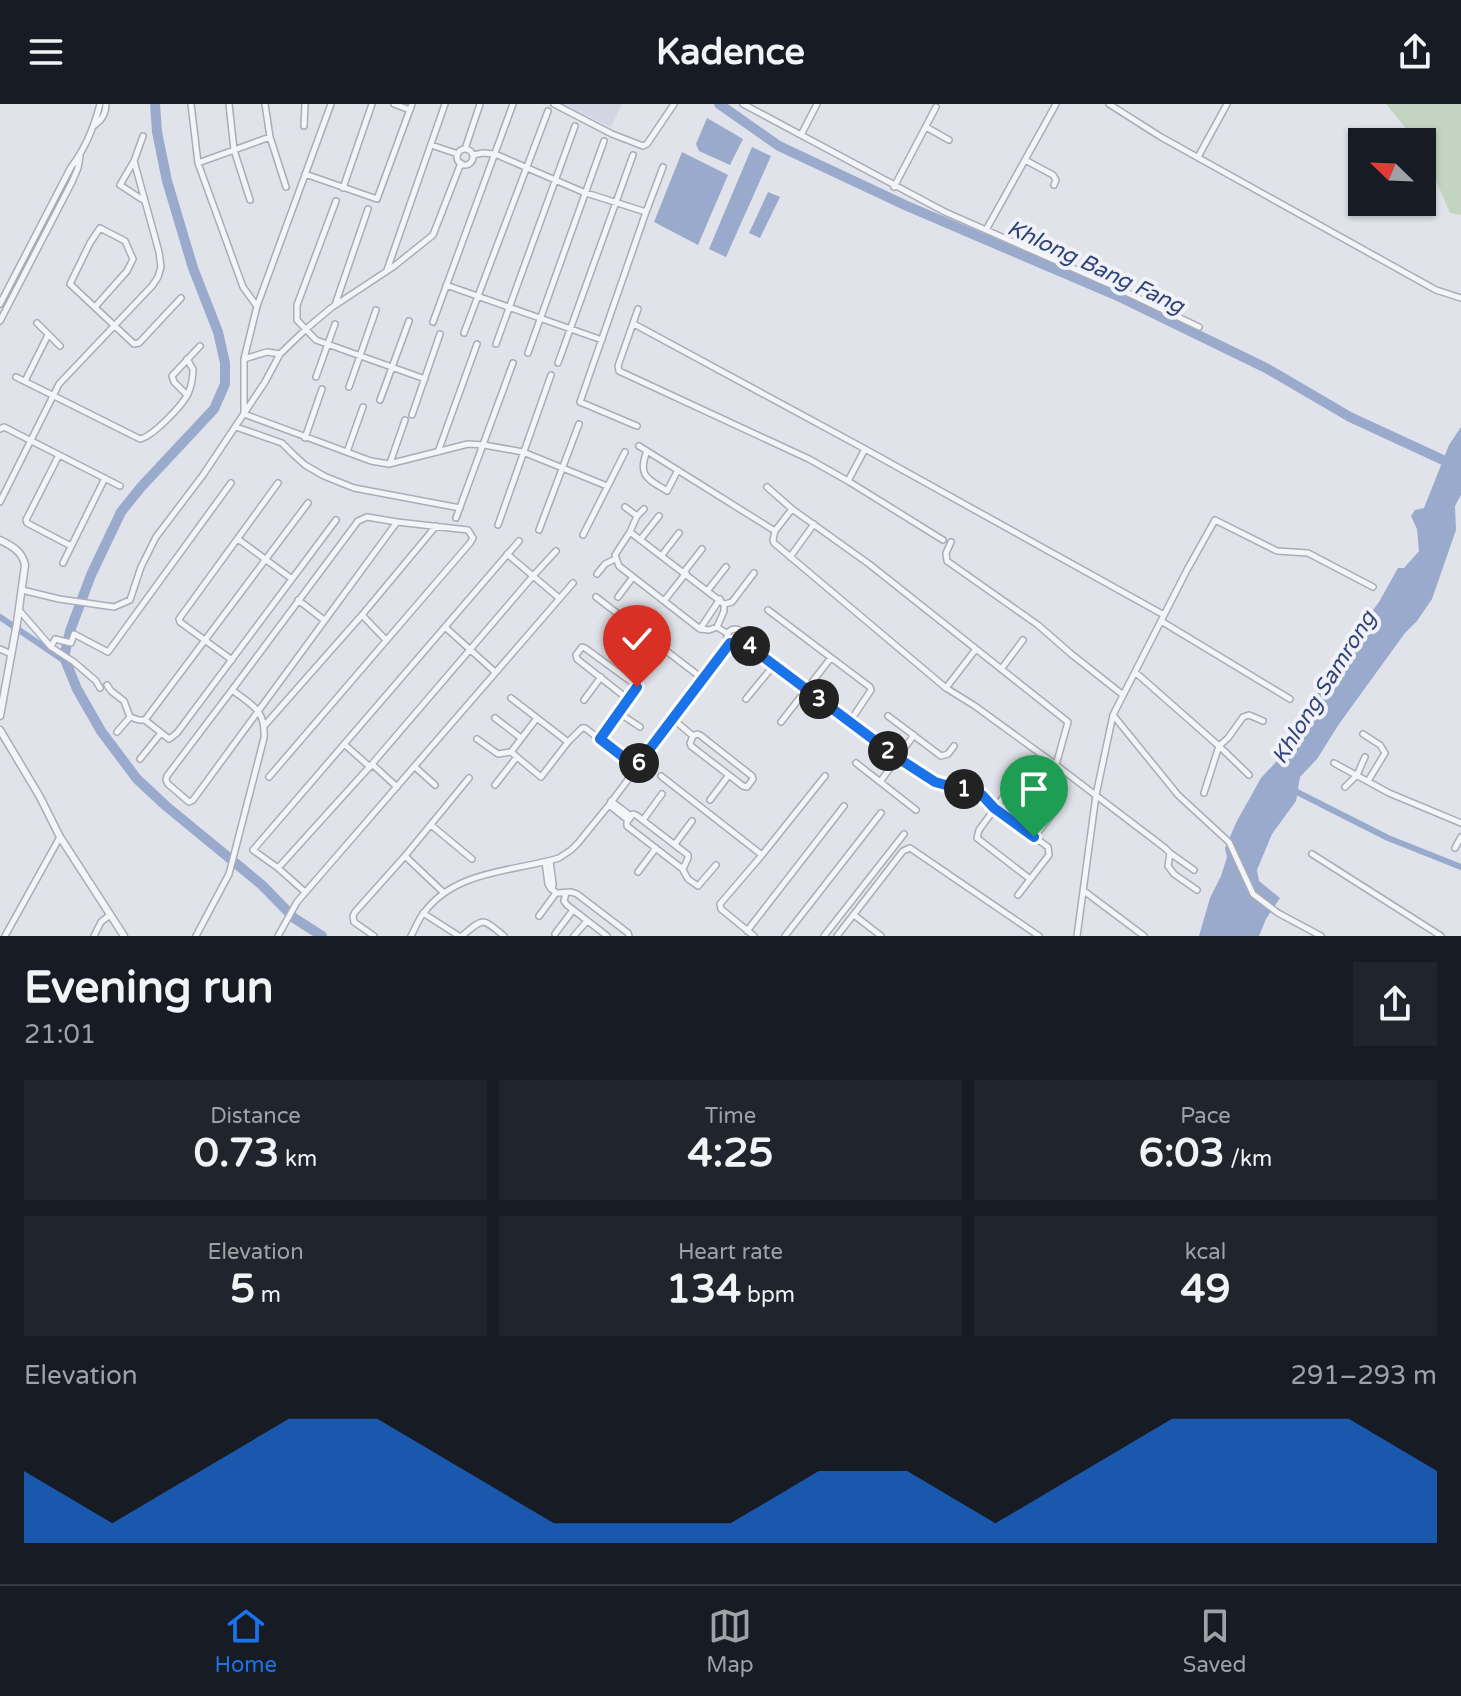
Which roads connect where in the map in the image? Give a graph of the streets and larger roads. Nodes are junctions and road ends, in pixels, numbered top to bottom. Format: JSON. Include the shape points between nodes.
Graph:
{"nodes":[{"id":1,"x":103,"y":104,"type":"edge"},
{"id":2,"x":191,"y":104,"type":"edge"},
{"id":3,"x":229,"y":104,"type":"edge"},
{"id":4,"x":265,"y":104,"type":"edge"},
{"id":5,"x":305,"y":104,"type":"edge"},
{"id":6,"x":331,"y":104,"type":"edge"},
{"id":7,"x":372,"y":104,"type":"edge"},
{"id":8,"x":394,"y":104,"type":"edge"},
{"id":9,"x":445,"y":104,"type":"edge"},
{"id":10,"x":480,"y":104,"type":"edge"},
{"id":11,"x":513,"y":104,"type":"edge"},
{"id":12,"x":554,"y":104,"type":"edge"},
{"id":13,"x":674,"y":104,"type":"edge"},
{"id":14,"x":743,"y":104,"type":"edge"},
{"id":15,"x":817,"y":104,"type":"edge"},
{"id":16,"x":1056,"y":104,"type":"edge"},
{"id":17,"x":1109,"y":104,"type":"edge"},
{"id":18,"x":1227,"y":104,"type":"edge"},
{"id":19,"x":411,"y":107,"type":"edge"},
{"id":20,"x":936,"y":107,"type":"dead end"},
{"id":21,"x":1122,"y":107,"type":"edge"},
{"id":22,"x":548,"y":111,"type":"dead end"},
{"id":23,"x":304,"y":126,"type":"dead end"},
{"id":24,"x":575,"y":126,"type":"dead end"},
{"id":25,"x":926,"y":127,"type":"junction"},
{"id":26,"x":801,"y":135,"type":"junction"},
{"id":27,"x":143,"y":136,"type":"dead end"},
{"id":28,"x":270,"y":137,"type":"junction"},
{"id":29,"x":949,"y":140,"type":"dead end"},
{"id":30,"x":604,"y":141,"type":"dead end"},
{"id":31,"x":431,"y":145,"type":"junction"},
{"id":32,"x":465,"y":149,"type":"junction"},
{"id":33,"x":234,"y":150,"type":"junction"},
{"id":34,"x":458,"y":154,"type":"junction"},
{"id":35,"x":495,"y":154,"type":"junction"},
{"id":36,"x":473,"y":155,"type":"junction"},
{"id":37,"x":633,"y":155,"type":"dead end"},
{"id":38,"x":1198,"y":157,"type":"junction"},
{"id":39,"x":1025,"y":160,"type":"junction"},
{"id":40,"x":134,"y":161,"type":"junction"},
{"id":41,"x":198,"y":163,"type":"junction"},
{"id":42,"x":461,"y":163,"type":"junction"},
{"id":43,"x":663,"y":167,"type":"dead end"},
{"id":44,"x":526,"y":168,"type":"junction"},
{"id":45,"x":305,"y":174,"type":"junction"},
{"id":46,"x":555,"y":181,"type":"junction"},
{"id":47,"x":1054,"y":185,"type":"dead end"},
{"id":48,"x":286,"y":187,"type":"dead end"},
{"id":49,"x":894,"y":187,"type":"junction"},
{"id":50,"x":343,"y":188,"type":"junction"},
{"id":51,"x":586,"y":193,"type":"junction"},
{"id":52,"x":144,"y":200,"type":"junction"},
{"id":53,"x":250,"y":200,"type":"dead end"},
{"id":54,"x":336,"y":201,"type":"dead end"},
{"id":55,"x":616,"y":203,"type":"junction"},
{"id":56,"x":368,"y":209,"type":"dead end"},
{"id":57,"x":646,"y":212,"type":"junction"},
{"id":58,"x":986,"y":230,"type":"junction"},
{"id":59,"x":21,"y":271,"type":"junction"},
{"id":60,"x":386,"y":271,"type":"junction"},
{"id":61,"x":446,"y":285,"type":"junction"},
{"id":62,"x":477,"y":295,"type":"junction"},
{"id":63,"x":181,"y":298,"type":"dead end"},
{"id":64,"x":1461,"y":298,"type":"edge"},
{"id":65,"x":0,"y":304,"type":"edge"},
{"id":66,"x":257,"y":306,"type":"junction"},
{"id":67,"x":334,"y":306,"type":"junction"},
{"id":68,"x":95,"y":307,"type":"junction"},
{"id":69,"x":510,"y":307,"type":"junction"},
{"id":70,"x":638,"y":309,"type":"dead end"},
{"id":71,"x":376,"y":310,"type":"dead end"},
{"id":72,"x":540,"y":318,"type":"junction"},
{"id":73,"x":0,"y":321,"type":"edge"},
{"id":74,"x":409,"y":321,"type":"dead end"},
{"id":75,"x":433,"y":322,"type":"dead end"},
{"id":76,"x":37,"y":323,"type":"dead end"},
{"id":77,"x":335,"y":324,"type":"dead end"},
{"id":78,"x":634,"y":324,"type":"junction"},
{"id":79,"x":115,"y":326,"type":"junction"},
{"id":80,"x":1199,"y":327,"type":"dead end"},
{"id":81,"x":306,"y":329,"type":"junction"},
{"id":82,"x":571,"y":329,"type":"junction"},
{"id":83,"x":464,"y":333,"type":"dead end"},
{"id":84,"x":440,"y":334,"type":"dead end"},
{"id":85,"x":48,"y":335,"type":"junction"},
{"id":86,"x":602,"y":340,"type":"junction"},
{"id":87,"x":328,"y":344,"type":"junction"},
{"id":88,"x":477,"y":344,"type":"dead end"},
{"id":89,"x":496,"y":344,"type":"dead end"},
{"id":90,"x":60,"y":346,"type":"dead end"},
{"id":91,"x":200,"y":346,"type":"dead end"},
{"id":92,"x":528,"y":353,"type":"dead end"},
{"id":93,"x":280,"y":354,"type":"junction"},
{"id":94,"x":360,"y":356,"type":"junction"},
{"id":95,"x":187,"y":359,"type":"junction"},
{"id":96,"x":244,"y":359,"type":"junction"},
{"id":97,"x":513,"y":363,"type":"dead end"},
{"id":98,"x":558,"y":363,"type":"dead end"},
{"id":99,"x":392,"y":368,"type":"junction"},
{"id":100,"x":551,"y":375,"type":"dead end"},
{"id":101,"x":16,"y":377,"type":"dead end"},
{"id":102,"x":316,"y":377,"type":"dead end"},
{"id":103,"x":425,"y":379,"type":"junction"},
{"id":104,"x":25,"y":381,"type":"junction"},
{"id":105,"x":349,"y":387,"type":"dead end"},
{"id":106,"x":322,"y":389,"type":"dead end"},
{"id":107,"x":187,"y":395,"type":"junction"},
{"id":108,"x":53,"y":396,"type":"junction"},
{"id":109,"x":380,"y":400,"type":"dead end"},
{"id":110,"x":363,"y":407,"type":"dead end"},
{"id":111,"x":244,"y":414,"type":"junction"},
{"id":112,"x":412,"y":415,"type":"dead end"},
{"id":113,"x":405,"y":420,"type":"dead end"},
{"id":114,"x":579,"y":424,"type":"dead end"},
{"id":115,"x":637,"y":426,"type":"dead end"},
{"id":116,"x":236,"y":427,"type":"junction"},
{"id":117,"x":0,"y":429,"type":"edge"},
{"id":118,"x":289,"y":429,"type":"junction"},
{"id":119,"x":305,"y":438,"type":"junction"},
{"id":120,"x":31,"y":440,"type":"junction"},
{"id":121,"x":282,"y":443,"type":"junction"},
{"id":122,"x":484,"y":445,"type":"junction"},
{"id":123,"x":639,"y":446,"type":"dead end"},
{"id":124,"x":865,"y":449,"type":"junction"},
{"id":125,"x":647,"y":451,"type":"junction"},
{"id":126,"x":347,"y":452,"type":"junction"},
{"id":127,"x":523,"y":452,"type":"junction"},
{"id":128,"x":625,"y":452,"type":"dead end"},
{"id":129,"x":438,"y":453,"type":"junction"},
{"id":130,"x":59,"y":455,"type":"junction"},
{"id":131,"x":389,"y":464,"type":"junction"},
{"id":132,"x":563,"y":468,"type":"junction"},
{"id":133,"x":678,"y":470,"type":"junction"},
{"id":134,"x":105,"y":478,"type":"junction"},
{"id":135,"x":848,"y":481,"type":"junction"},
{"id":136,"x":231,"y":483,"type":"dead end"},
{"id":137,"x":278,"y":483,"type":"dead end"},
{"id":138,"x":120,"y":486,"type":"dead end"},
{"id":139,"x":607,"y":486,"type":"junction"},
{"id":140,"x":767,"y":487,"type":"dead end"},
{"id":141,"x":0,"y":502,"type":"edge"},
{"id":142,"x":308,"y":503,"type":"dead end"},
{"id":143,"x":625,"y":507,"type":"dead end"},
{"id":144,"x":460,"y":508,"type":"junction"},
{"id":145,"x":644,"y":509,"type":"dead end"},
{"id":146,"x":792,"y":509,"type":"junction"},
{"id":147,"x":637,"y":516,"type":"junction"},
{"id":148,"x":659,"y":516,"type":"dead end"},
{"id":149,"x":456,"y":518,"type":"dead end"},
{"id":150,"x":336,"y":520,"type":"dead end"},
{"id":151,"x":397,"y":522,"type":"junction"},
{"id":152,"x":814,"y":524,"type":"junction"},
{"id":153,"x":498,"y":525,"type":"dead end"},
{"id":154,"x":436,"y":526,"type":"junction"},
{"id":155,"x":539,"y":530,"type":"dead end"},
{"id":156,"x":775,"y":531,"type":"junction"},
{"id":157,"x":630,"y":532,"type":"junction"},
{"id":158,"x":679,"y":533,"type":"dead end"},
{"id":159,"x":583,"y":535,"type":"dead end"},
{"id":160,"x":238,"y":539,"type":"junction"},
{"id":161,"x":0,"y":540,"type":"edge"},
{"id":162,"x":640,"y":540,"type":"junction"},
{"id":163,"x":943,"y":540,"type":"dead end"},
{"id":164,"x":519,"y":541,"type":"dead end"},
{"id":165,"x":951,"y":542,"type":"dead end"},
{"id":166,"x":71,"y":546,"type":"junction"},
{"id":167,"x":702,"y":549,"type":"dead end"},
{"id":168,"x":556,"y":551,"type":"dead end"},
{"id":169,"x":507,"y":554,"type":"junction"},
{"id":170,"x":662,"y":555,"type":"junction"},
{"id":171,"x":790,"y":557,"type":"junction"},
{"id":172,"x":265,"y":559,"type":"junction"},
{"id":173,"x":615,"y":559,"type":"junction"},
{"id":174,"x":63,"y":563,"type":"dead end"},
{"id":175,"x":726,"y":567,"type":"dead end"},
{"id":176,"x":685,"y":572,"type":"junction"},
{"id":177,"x":754,"y":573,"type":"dead end"},
{"id":178,"x":597,"y":574,"type":"dead end"},
{"id":179,"x":533,"y":576,"type":"junction"},
{"id":180,"x":633,"y":577,"type":"junction"},
{"id":181,"x":293,"y":579,"type":"junction"},
{"id":182,"x":573,"y":583,"type":"dead end"},
{"id":183,"x":1373,"y":587,"type":"dead end"},
{"id":184,"x":22,"y":590,"type":"junction"},
{"id":185,"x":708,"y":590,"type":"junction"},
{"id":186,"x":596,"y":597,"type":"dead end"},
{"id":187,"x":618,"y":597,"type":"dead end"},
{"id":188,"x":559,"y":598,"type":"junction"},
{"id":189,"x":298,"y":600,"type":"junction"},
{"id":190,"x":664,"y":601,"type":"junction"},
{"id":191,"x":722,"y":602,"type":"junction"},
{"id":192,"x":768,"y":610,"type":"dead end"},
{"id":193,"x":19,"y":613,"type":"junction"},
{"id":194,"x":362,"y":615,"type":"junction"},
{"id":195,"x":1162,"y":618,"type":"junction"},
{"id":196,"x":324,"y":620,"type":"junction"},
{"id":197,"x":445,"y":627,"type":"junction"},
{"id":198,"x":717,"y":627,"type":"junction"},
{"id":199,"x":700,"y":629,"type":"junction"},
{"id":200,"x":728,"y":634,"type":"junction"},
{"id":201,"x":205,"y":640,"type":"junction"},
{"id":202,"x":386,"y":640,"type":"junction"},
{"id":203,"x":1023,"y":640,"type":"dead end"},
{"id":204,"x":742,"y":641,"type":"junction"},
{"id":205,"x":730,"y":643,"type":"junction"},
{"id":206,"x":51,"y":647,"type":"junction"},
{"id":207,"x":0,"y":649,"type":"edge"},
{"id":208,"x":976,"y":649,"type":"junction"},
{"id":209,"x":470,"y":650,"type":"junction"},
{"id":210,"x":11,"y":654,"type":"junction"},
{"id":211,"x":830,"y":659,"type":"junction"},
{"id":212,"x":232,"y":660,"type":"junction"},
{"id":213,"x":774,"y":665,"type":"junction"},
{"id":214,"x":613,"y":668,"type":"junction"},
{"id":215,"x":1002,"y":668,"type":"junction"},
{"id":216,"x":495,"y":672,"type":"junction"},
{"id":217,"x":1135,"y":672,"type":"junction"},
{"id":218,"x":603,"y":679,"type":"junction"},
{"id":219,"x":703,"y":679,"type":"junction"},
{"id":220,"x":946,"y":688,"type":"junction"},
{"id":221,"x":2,"y":689,"type":"edge"},
{"id":222,"x":806,"y":689,"type":"junction"},
{"id":223,"x":232,"y":690,"type":"junction"},
{"id":224,"x":1123,"y":695,"type":"junction"},
{"id":225,"x":511,"y":698,"type":"dead end"},
{"id":226,"x":746,"y":699,"type":"dead end"},
{"id":227,"x":1290,"y":699,"type":"dead end"},
{"id":228,"x":584,"y":700,"type":"dead end"},
{"id":229,"x":629,"y":700,"type":"junction"},
{"id":230,"x":258,"y":710,"type":"junction"},
{"id":231,"x":619,"y":713,"type":"junction"},
{"id":232,"x":855,"y":714,"type":"dead end"},
{"id":233,"x":1113,"y":715,"type":"junction"},
{"id":234,"x":0,"y":716,"type":"edge"},
{"id":235,"x":888,"y":716,"type":"dead end"},
{"id":236,"x":130,"y":717,"type":"junction"},
{"id":237,"x":495,"y":718,"type":"dead end"},
{"id":238,"x":537,"y":718,"type":"junction"},
{"id":239,"x":673,"y":719,"type":"junction"},
{"id":240,"x":145,"y":720,"type":"junction"},
{"id":241,"x":1263,"y":721,"type":"dead end"},
{"id":242,"x":781,"y":722,"type":"dead end"},
{"id":243,"x":265,"y":725,"type":"junction"},
{"id":244,"x":640,"y":727,"type":"dead end"},
{"id":245,"x":0,"y":730,"type":"edge"},
{"id":246,"x":117,"y":732,"type":"dead end"},
{"id":247,"x":161,"y":733,"type":"junction"},
{"id":248,"x":1363,"y":734,"type":"dead end"},
{"id":249,"x":914,"y":735,"type":"junction"},
{"id":250,"x":693,"y":736,"type":"junction"},
{"id":251,"x":521,"y":738,"type":"junction"},
{"id":252,"x":477,"y":739,"type":"dead end"},
{"id":253,"x":600,"y":739,"type":"junction"},
{"id":254,"x":568,"y":742,"type":"junction"},
{"id":255,"x":344,"y":744,"type":"junction"},
{"id":256,"x":954,"y":746,"type":"dead end"},
{"id":257,"x":1219,"y":746,"type":"junction"},
{"id":258,"x":511,"y":752,"type":"junction"},
{"id":259,"x":1365,"y":757,"type":"dead end"},
{"id":260,"x":516,"y":758,"type":"junction"},
{"id":261,"x":898,"y":758,"type":"junction"},
{"id":262,"x":140,"y":759,"type":"dead end"},
{"id":263,"x":856,"y":763,"type":"dead end"},
{"id":264,"x":1334,"y":763,"type":"dead end"},
{"id":265,"x":1056,"y":765,"type":"junction"},
{"id":266,"x":371,"y":766,"type":"junction"},
{"id":267,"x":415,"y":767,"type":"junction"},
{"id":268,"x":636,"y":767,"type":"junction"},
{"id":269,"x":729,"y":775,"type":"junction"},
{"id":270,"x":1249,"y":775,"type":"dead end"},
{"id":271,"x":1357,"y":775,"type":"junction"},
{"id":272,"x":661,"y":776,"type":"dead end"},
{"id":273,"x":825,"y":776,"type":"dead end"},
{"id":274,"x":269,"y":777,"type":"dead end"},
{"id":275,"x":469,"y":778,"type":"dead end"},
{"id":276,"x":1016,"y":780,"type":"dead end"},
{"id":277,"x":1368,"y":781,"type":"junction"},
{"id":278,"x":880,"y":782,"type":"junction"},
{"id":279,"x":435,"y":785,"type":"dead end"},
{"id":280,"x":495,"y":785,"type":"dead end"},
{"id":281,"x":397,"y":787,"type":"junction"},
{"id":282,"x":1345,"y":787,"type":"dead end"},
{"id":283,"x":1036,"y":793,"type":"dead end"},
{"id":284,"x":1204,"y":793,"type":"dead end"},
{"id":285,"x":662,"y":794,"type":"dead end"},
{"id":286,"x":1096,"y":795,"type":"junction"},
{"id":287,"x":710,"y":800,"type":"dead end"},
{"id":288,"x":610,"y":803,"type":"junction"},
{"id":289,"x":844,"y":806,"type":"dead end"},
{"id":290,"x":1058,"y":807,"type":"dead end"},
{"id":291,"x":994,"y":808,"type":"junction"},
{"id":292,"x":916,"y":810,"type":"dead end"},
{"id":293,"x":881,"y":813,"type":"dead end"},
{"id":294,"x":629,"y":818,"type":"junction"},
{"id":295,"x":643,"y":820,"type":"junction"},
{"id":296,"x":692,"y":821,"type":"dead end"},
{"id":297,"x":1014,"y":822,"type":"junction"},
{"id":298,"x":1461,"y":823,"type":"edge"},
{"id":299,"x":431,"y":825,"type":"junction"},
{"id":300,"x":904,"y":834,"type":"dead end"},
{"id":301,"x":60,"y":837,"type":"junction"},
{"id":302,"x":1034,"y":837,"type":"junction"},
{"id":303,"x":1461,"y":837,"type":"edge"},
{"id":304,"x":675,"y":844,"type":"junction"},
{"id":305,"x":656,"y":848,"type":"junction"},
{"id":306,"x":1455,"y":848,"type":"dead end"},
{"id":307,"x":1170,"y":853,"type":"junction"},
{"id":308,"x":1312,"y":854,"type":"dead end"},
{"id":309,"x":762,"y":855,"type":"junction"},
{"id":310,"x":405,"y":856,"type":"junction"},
{"id":311,"x":472,"y":859,"type":"dead end"},
{"id":312,"x":548,"y":862,"type":"junction"},
{"id":313,"x":716,"y":865,"type":"dead end"},
{"id":314,"x":278,"y":868,"type":"junction"},
{"id":315,"x":682,"y":868,"type":"junction"},
{"id":316,"x":1194,"y":870,"type":"dead end"},
{"id":317,"x":638,"y":872,"type":"dead end"},
{"id":318,"x":1030,"y":879,"type":"junction"},
{"id":319,"x":1197,"y":890,"type":"dead end"},
{"id":320,"x":554,"y":891,"type":"junction"},
{"id":321,"x":1084,"y":891,"type":"junction"},
{"id":322,"x":305,"y":892,"type":"junction"},
{"id":323,"x":444,"y":893,"type":"junction"},
{"id":324,"x":566,"y":893,"type":"junction"},
{"id":325,"x":1018,"y":895,"type":"dead end"},
{"id":326,"x":573,"y":910,"type":"junction"},
{"id":327,"x":423,"y":913,"type":"junction"},
{"id":328,"x":110,"y":915,"type":"junction"},
{"id":329,"x":854,"y":915,"type":"junction"},
{"id":330,"x":539,"y":916,"type":"dead end"},
{"id":331,"x":587,"y":921,"type":"junction"},
{"id":332,"x":1025,"y":929,"type":"junction"},
{"id":333,"x":747,"y":931,"type":"junction"},
{"id":334,"x":555,"y":934,"type":"dead end"},
{"id":335,"x":5,"y":936,"type":"edge"},
{"id":336,"x":94,"y":936,"type":"edge"},
{"id":337,"x":124,"y":936,"type":"edge"},
{"id":338,"x":196,"y":936,"type":"edge"},
{"id":339,"x":278,"y":936,"type":"edge"},
{"id":340,"x":374,"y":936,"type":"edge"},
{"id":341,"x":411,"y":936,"type":"edge"},
{"id":342,"x":461,"y":936,"type":"edge"},
{"id":343,"x":504,"y":936,"type":"edge"},
{"id":344,"x":574,"y":936,"type":"edge"},
{"id":345,"x":606,"y":936,"type":"edge"},
{"id":346,"x":629,"y":936,"type":"edge"},
{"id":347,"x":754,"y":936,"type":"edge"},
{"id":348,"x":785,"y":936,"type":"edge"},
{"id":349,"x":824,"y":936,"type":"edge"},
{"id":350,"x":837,"y":936,"type":"edge"},
{"id":351,"x":881,"y":936,"type":"edge"},
{"id":352,"x":1020,"y":936,"type":"edge"},
{"id":353,"x":1039,"y":936,"type":"edge"},
{"id":354,"x":1077,"y":936,"type":"edge"},
{"id":355,"x":1144,"y":936,"type":"edge"},
{"id":356,"x":1321,"y":936,"type":"edge"},
{"id":357,"x":1441,"y":936,"type":"edge"}],
"edges":[{"from":1,"to":59,"type":"street"},
{"from":2,"to":41,"type":"street"},
{"from":3,"to":33,"type":"street"},
{"from":4,"to":28,"type":"street"},
{"from":5,"to":23,"type":"street"},
{"from":6,"to":45,"type":"street"},
{"from":7,"to":50,"type":"street"},
{"from":8,"to":19,"type":"street"},
{"from":9,"to":31,"type":"street"},
{"from":10,"to":32,"type":"street"},
{"from":11,"to":35,"type":"street"},
{"from":12,"to":13,"type":"street","via":[[643,146]]},
{"from":14,"to":26,"type":"street"},
{"from":15,"to":26,"type":"street"},
{"from":16,"to":39,"type":"street"},
{"from":17,"to":21,"type":"street"},
{"from":18,"to":38,"type":"street"},
{"from":19,"to":50,"type":"street","via":[[377,199]]},
{"from":20,"to":25,"type":"street"},
{"from":21,"to":38,"type":"street","via":[[1134,121]]},
{"from":22,"to":44,"type":"street"},
{"from":24,"to":46,"type":"street"},
{"from":25,"to":29,"type":"street"},
{"from":25,"to":49,"type":"street"},
{"from":26,"to":49,"type":"street"},
{"from":27,"to":40,"type":"street"},
{"from":28,"to":33,"type":"street"},
{"from":28,"to":48,"type":"street"},
{"from":30,"to":51,"type":"street"},
{"from":31,"to":34,"type":"street"},
{"from":31,"to":60,"type":"street"},
{"from":32,"to":34,"type":"street"},
{"from":32,"to":36,"type":"street"},
{"from":33,"to":41,"type":"street"},
{"from":33,"to":53,"type":"street"},
{"from":34,"to":42,"type":"street"},
{"from":35,"to":36,"type":"street"},
{"from":35,"to":44,"type":"street"},
{"from":35,"to":61,"type":"street"},
{"from":36,"to":42,"type":"street","via":[[471,162]]},
{"from":37,"to":55,"type":"street"},
{"from":38,"to":64,"type":"street","via":[[1436,290]]},
{"from":39,"to":47,"type":"street","via":[[1053,175]]},
{"from":39,"to":58,"type":"street"},
{"from":40,"to":52,"type":"street"},
{"from":40,"to":52,"type":"street","via":[[120,186]]},
{"from":41,"to":66,"type":"street","via":[[243,287]]},
{"from":42,"to":60,"type":"street","via":[[433,235]]},
{"from":43,"to":57,"type":"street"},
{"from":44,"to":46,"type":"street"},
{"from":44,"to":62,"type":"street"},
{"from":45,"to":50,"type":"street"},
{"from":45,"to":66,"type":"street"},
{"from":46,"to":51,"type":"street"},
{"from":46,"to":69,"type":"street"},
{"from":49,"to":58,"type":"street"},
{"from":51,"to":55,"type":"street"},
{"from":51,"to":72,"type":"street"},
{"from":52,"to":79,"type":"street","via":[[161,267],[152,286]]},
{"from":54,"to":81,"type":"street","via":[[297,305],[297,320]]},
{"from":55,"to":57,"type":"street"},
{"from":55,"to":82,"type":"street"},
{"from":56,"to":67,"type":"street"},
{"from":57,"to":86,"type":"street"},
{"from":58,"to":80,"type":"street"},
{"from":59,"to":65,"type":"street"},
{"from":59,"to":73,"type":"street"},
{"from":60,"to":67,"type":"street"},
{"from":61,"to":62,"type":"street"},
{"from":61,"to":75,"type":"street"},
{"from":62,"to":69,"type":"street"},
{"from":62,"to":83,"type":"street"},
{"from":63,"to":79,"type":"street","via":[[137,345]]},
{"from":66,"to":96,"type":"street"},
{"from":67,"to":81,"type":"street"},
{"from":68,"to":68,"type":"street","via":[[70,284],[100,228],[125,241],[133,259]]},
{"from":68,"to":79,"type":"street"},
{"from":69,"to":72,"type":"street"},
{"from":69,"to":89,"type":"street"},
{"from":70,"to":78,"type":"street"},
{"from":71,"to":94,"type":"street"},
{"from":72,"to":82,"type":"street"},
{"from":72,"to":92,"type":"street"},
{"from":74,"to":99,"type":"street"},
{"from":76,"to":85,"type":"street"},
{"from":77,"to":87,"type":"street"},
{"from":78,"to":124,"type":"street"},
{"from":78,"to":135,"type":"street","via":[[619,371]]},
{"from":79,"to":108,"type":"street"},
{"from":81,"to":87,"type":"street"},
{"from":81,"to":93,"type":"street"},
{"from":82,"to":86,"type":"street"},
{"from":82,"to":98,"type":"street"},
{"from":84,"to":103,"type":"street"},
{"from":85,"to":90,"type":"street"},
{"from":85,"to":104,"type":"street"},
{"from":86,"to":115,"type":"street","via":[[580,402]]},
{"from":87,"to":94,"type":"street"},
{"from":87,"to":102,"type":"street"},
{"from":88,"to":129,"type":"street"},
{"from":91,"to":95,"type":"street"},
{"from":93,"to":96,"type":"street"},
{"from":93,"to":111,"type":"street"},
{"from":94,"to":99,"type":"street"},
{"from":94,"to":105,"type":"street"},
{"from":95,"to":107,"type":"street","via":[[193,369]]},
{"from":95,"to":107,"type":"street","via":[[172,378]]},
{"from":96,"to":111,"type":"street"},
{"from":97,"to":122,"type":"street"},
{"from":99,"to":103,"type":"street"},
{"from":99,"to":109,"type":"street"},
{"from":100,"to":127,"type":"street"},
{"from":101,"to":104,"type":"street"},
{"from":103,"to":112,"type":"street"},
{"from":104,"to":108,"type":"street"},
{"from":106,"to":119,"type":"street"},
{"from":107,"to":108,"type":"street","via":[[140,439]]},
{"from":108,"to":120,"type":"street"},
{"from":110,"to":126,"type":"street"},
{"from":111,"to":116,"type":"street"},
{"from":111,"to":118,"type":"street"},
{"from":113,"to":131,"type":"street"},
{"from":114,"to":132,"type":"street"},
{"from":116,"to":121,"type":"street"},
{"from":116,"to":184,"type":"street","via":[[156,537],[130,600],[114,607]]},
{"from":117,"to":120,"type":"street"},
{"from":118,"to":119,"type":"street"},
{"from":118,"to":121,"type":"street"},
{"from":119,"to":126,"type":"street"},
{"from":120,"to":130,"type":"street"},
{"from":120,"to":141,"type":"street"},
{"from":121,"to":144,"type":"street","via":[[305,465],[337,482]]},
{"from":122,"to":127,"type":"street"},
{"from":122,"to":129,"type":"street"},
{"from":122,"to":144,"type":"street"},
{"from":123,"to":125,"type":"street"},
{"from":124,"to":135,"type":"street"},
{"from":124,"to":195,"type":"street"},
{"from":125,"to":133,"type":"street"},
{"from":125,"to":133,"type":"street","via":[[647,479],[667,491]]},
{"from":126,"to":131,"type":"street"},
{"from":127,"to":132,"type":"street"},
{"from":127,"to":153,"type":"street"},
{"from":128,"to":139,"type":"street"},
{"from":129,"to":131,"type":"street"},
{"from":130,"to":134,"type":"street"},
{"from":130,"to":166,"type":"street","via":[[26,520]]},
{"from":132,"to":139,"type":"street"},
{"from":132,"to":155,"type":"street"},
{"from":133,"to":156,"type":"street"},
{"from":134,"to":138,"type":"street"},
{"from":134,"to":166,"type":"street"},
{"from":135,"to":163,"type":"street"},
{"from":136,"to":206,"type":"street","via":[[108,652],[74,634],[70,643],[55,639]]},
{"from":137,"to":160,"type":"street"},
{"from":139,"to":159,"type":"street"},
{"from":140,"to":146,"type":"street"},
{"from":142,"to":172,"type":"street"},
{"from":143,"to":147,"type":"street"},
{"from":144,"to":149,"type":"street"},
{"from":145,"to":147,"type":"street"},
{"from":146,"to":152,"type":"street"},
{"from":146,"to":156,"type":"street"},
{"from":147,"to":157,"type":"street"},
{"from":148,"to":162,"type":"street"},
{"from":150,"to":181,"type":"street"},
{"from":151,"to":154,"type":"street"},
{"from":151,"to":189,"type":"street","via":[[367,517],[358,521]]},
{"from":151,"to":196,"type":"street"},
{"from":152,"to":171,"type":"street"},
{"from":152,"to":208,"type":"street"},
{"from":154,"to":194,"type":"street"},
{"from":154,"to":202,"type":"street","via":[[468,530],[473,538]]},
{"from":156,"to":171,"type":"street","via":[[774,543]]},
{"from":157,"to":162,"type":"street"},
{"from":157,"to":173,"type":"street"},
{"from":158,"to":170,"type":"street"},
{"from":160,"to":172,"type":"street"},
{"from":160,"to":201,"type":"street","via":[[179,618]]},
{"from":161,"to":184,"type":"street","via":[[22,556]]},
{"from":162,"to":170,"type":"street"},
{"from":164,"to":169,"type":"street"},
{"from":165,"to":224,"type":"street","via":[[947,561],[1038,625]]},
{"from":166,"to":174,"type":"street"},
{"from":167,"to":176,"type":"street"},
{"from":168,"to":179,"type":"street"},
{"from":169,"to":179,"type":"street"},
{"from":169,"to":197,"type":"street"},
{"from":170,"to":176,"type":"street"},
{"from":171,"to":220,"type":"street"},
{"from":172,"to":181,"type":"street"},
{"from":172,"to":201,"type":"street"},
{"from":173,"to":178,"type":"street"},
{"from":173,"to":180,"type":"street"},
{"from":175,"to":185,"type":"street"},
{"from":176,"to":185,"type":"street"},
{"from":176,"to":190,"type":"street"},
{"from":177,"to":191,"type":"street","via":[[732,602]]},
{"from":179,"to":188,"type":"street"},
{"from":179,"to":209,"type":"street"},
{"from":180,"to":187,"type":"street"},
{"from":180,"to":190,"type":"street"},
{"from":181,"to":212,"type":"street"},
{"from":182,"to":188,"type":"street"},
{"from":183,"to":195,"type":"street","via":[[1308,553],[1277,551],[1215,520]]},
{"from":184,"to":193,"type":"street"},
{"from":185,"to":191,"type":"street"},
{"from":186,"to":219,"type":"street"},
{"from":188,"to":216,"type":"street"},
{"from":189,"to":196,"type":"street"},
{"from":189,"to":223,"type":"street"},
{"from":190,"to":199,"type":"street"},
{"from":191,"to":198,"type":"street"},
{"from":191,"to":199,"type":"street"},
{"from":192,"to":211,"type":"street"},
{"from":193,"to":206,"type":"street"},
{"from":193,"to":210,"type":"street"},
{"from":194,"to":202,"type":"street"},
{"from":194,"to":243,"type":"street"},
{"from":195,"to":217,"type":"street"},
{"from":195,"to":227,"type":"street"},
{"from":196,"to":230,"type":"street"},
{"from":197,"to":209,"type":"street"},
{"from":197,"to":255,"type":"street"},
{"from":198,"to":199,"type":"street"},
{"from":198,"to":200,"type":"street"},
{"from":200,"to":204,"type":"street","via":[[738,630]]},
{"from":200,"to":205,"type":"street"},
{"from":201,"to":212,"type":"street"},
{"from":201,"to":240,"type":"street"},
{"from":202,"to":274,"type":"street"},
{"from":203,"to":215,"type":"street"},
{"from":204,"to":205,"type":"street"},
{"from":204,"to":213,"type":"street"},
{"from":205,"to":219,"type":"street"},
{"from":206,"to":236,"type":"street","via":[[124,701]]},
{"from":207,"to":210,"type":"street"},
{"from":208,"to":215,"type":"street"},
{"from":208,"to":220,"type":"street"},
{"from":209,"to":216,"type":"street"},
{"from":209,"to":266,"type":"street"},
{"from":210,"to":221,"type":"street"},
{"from":211,"to":222,"type":"street"},
{"from":211,"to":232,"type":"street","via":[[871,688]]},
{"from":212,"to":247,"type":"street","via":[[177,733],[169,739]]},
{"from":213,"to":222,"type":"street"},
{"from":213,"to":226,"type":"street"},
{"from":214,"to":218,"type":"street"},
{"from":214,"to":218,"type":"street","via":[[582,647],[576,657]]},
{"from":214,"to":229,"type":"street","via":[[637,687]]},
{"from":215,"to":265,"type":"street","via":[[1068,722]]},
{"from":216,"to":267,"type":"street"},
{"from":217,"to":224,"type":"street"},
{"from":217,"to":257,"type":"street"},
{"from":218,"to":228,"type":"street"},
{"from":218,"to":229,"type":"street"},
{"from":219,"to":239,"type":"street"},
{"from":220,"to":265,"type":"street"},
{"from":221,"to":234,"type":"street"},
{"from":222,"to":242,"type":"street"},
{"from":222,"to":261,"type":"street"},
{"from":223,"to":230,"type":"street"},
{"from":223,"to":230,"type":"street","via":[[167,776],[168,784],[185,799],[193,800]]},
{"from":224,"to":233,"type":"street"},
{"from":225,"to":238,"type":"street"},
{"from":229,"to":231,"type":"street"},
{"from":230,"to":243,"type":"street"},
{"from":231,"to":244,"type":"street"},
{"from":231,"to":253,"type":"street"},
{"from":233,"to":286,"type":"street"},
{"from":233,"to":356,"type":"street","via":[[1178,795],[1229,842],[1253,894]]},
{"from":235,"to":249,"type":"street"},
{"from":236,"to":240,"type":"street"},
{"from":236,"to":246,"type":"street"},
{"from":237,"to":251,"type":"street"},
{"from":238,"to":251,"type":"street"},
{"from":238,"to":254,"type":"street"},
{"from":239,"to":250,"type":"street"},
{"from":239,"to":268,"type":"street"},
{"from":240,"to":247,"type":"street"},
{"from":241,"to":257,"type":"street","via":[[1243,717]]},
{"from":243,"to":338,"type":"street","via":[[229,874]]},
{"from":245,"to":301,"type":"street"},
{"from":247,"to":262,"type":"street"},
{"from":248,"to":277,"type":"street","via":[[1385,753]]},
{"from":249,"to":256,"type":"street","via":[[941,756]]},
{"from":249,"to":261,"type":"street"},
{"from":250,"to":269,"type":"street","via":[[691,746]]},
{"from":250,"to":269,"type":"street","via":[[700,735],[753,777],[745,787]]},
{"from":251,"to":258,"type":"street"},
{"from":252,"to":258,"type":"street","via":[[498,754]]},
{"from":253,"to":254,"type":"street","via":[[582,728]]},
{"from":253,"to":268,"type":"street"},
{"from":254,"to":260,"type":"street","via":[[541,777]]},
{"from":255,"to":266,"type":"street"},
{"from":255,"to":314,"type":"street","via":[[253,850]]},
{"from":257,"to":270,"type":"street"},
{"from":257,"to":284,"type":"street"},
{"from":258,"to":260,"type":"street"},
{"from":259,"to":271,"type":"street"},
{"from":260,"to":280,"type":"street"},
{"from":261,"to":278,"type":"street"},
{"from":261,"to":291,"type":"street","via":[[935,782],[982,795]]},
{"from":263,"to":278,"type":"street"},
{"from":264,"to":271,"type":"street"},
{"from":265,"to":286,"type":"street"},
{"from":266,"to":281,"type":"street"},
{"from":266,"to":314,"type":"street"},
{"from":267,"to":279,"type":"street"},
{"from":267,"to":281,"type":"street"},
{"from":268,"to":288,"type":"street"},
{"from":269,"to":287,"type":"street"},
{"from":271,"to":277,"type":"street"},
{"from":271,"to":282,"type":"street"},
{"from":272,"to":309,"type":"street"},
{"from":273,"to":309,"type":"street"},
{"from":275,"to":299,"type":"street"},
{"from":276,"to":291,"type":"street"},
{"from":277,"to":298,"type":"street"},
{"from":278,"to":292,"type":"street"},
{"from":281,"to":322,"type":"street"},
{"from":283,"to":297,"type":"street"},
{"from":285,"to":295,"type":"street"},
{"from":286,"to":307,"type":"street"},
{"from":286,"to":321,"type":"street"},
{"from":288,"to":294,"type":"street"},
{"from":288,"to":312,"type":"street","via":[[571,850]]},
{"from":289,"to":333,"type":"street"},
{"from":290,"to":302,"type":"street"},
{"from":291,"to":297,"type":"street"},
{"from":291,"to":318,"type":"street","via":[[977,838]]},
{"from":293,"to":348,"type":"street"},
{"from":294,"to":295,"type":"street","via":[[635,814]]},
{"from":294,"to":305,"type":"street","via":[[627,826]]},
{"from":295,"to":304,"type":"street"},
{"from":296,"to":304,"type":"street"},
{"from":297,"to":302,"type":"street"},
{"from":299,"to":310,"type":"street"},
{"from":299,"to":311,"type":"street"},
{"from":300,"to":349,"type":"street"},
{"from":301,"to":328,"type":"street"},
{"from":301,"to":335,"type":"street"},
{"from":302,"to":318,"type":"street","via":[[1048,847],[1049,855]]},
{"from":303,"to":306,"type":"street"},
{"from":304,"to":315,"type":"street","via":[[688,856]]},
{"from":305,"to":315,"type":"street"},
{"from":305,"to":317,"type":"street"},
{"from":307,"to":316,"type":"street"},
{"from":307,"to":319,"type":"street","via":[[1168,866]]},
{"from":308,"to":357,"type":"street"},
{"from":309,"to":333,"type":"street","via":[[720,907]]},
{"from":310,"to":323,"type":"street"},
{"from":310,"to":340,"type":"street","via":[[353,916]]},
{"from":312,"to":320,"type":"street","via":[[548,884]]},
{"from":312,"to":323,"type":"street","via":[[471,878]]},
{"from":313,"to":315,"type":"street","via":[[696,886]]},
{"from":314,"to":322,"type":"street"},
{"from":318,"to":325,"type":"street"},
{"from":320,"to":324,"type":"street"},
{"from":320,"to":330,"type":"street"},
{"from":321,"to":354,"type":"street"},
{"from":321,"to":355,"type":"street"},
{"from":322,"to":339,"type":"street"},
{"from":323,"to":327,"type":"street"},
{"from":324,"to":326,"type":"street","via":[[564,901]]},
{"from":324,"to":346,"type":"street","via":[[577,894]]},
{"from":326,"to":331,"type":"street"},
{"from":326,"to":334,"type":"street"},
{"from":327,"to":341,"type":"street"},
{"from":327,"to":342,"type":"street"},
{"from":328,"to":336,"type":"street"},
{"from":328,"to":337,"type":"street"},
{"from":329,"to":332,"type":"street","via":[[910,848]]},
{"from":329,"to":350,"type":"street"},
{"from":329,"to":351,"type":"street"},
{"from":331,"to":344,"type":"street"},
{"from":331,"to":345,"type":"street"},
{"from":332,"to":352,"type":"street"},
{"from":332,"to":353,"type":"street"},
{"from":333,"to":347,"type":"street"},
{"from":342,"to":343,"type":"street","via":[[482,921]]}]}
